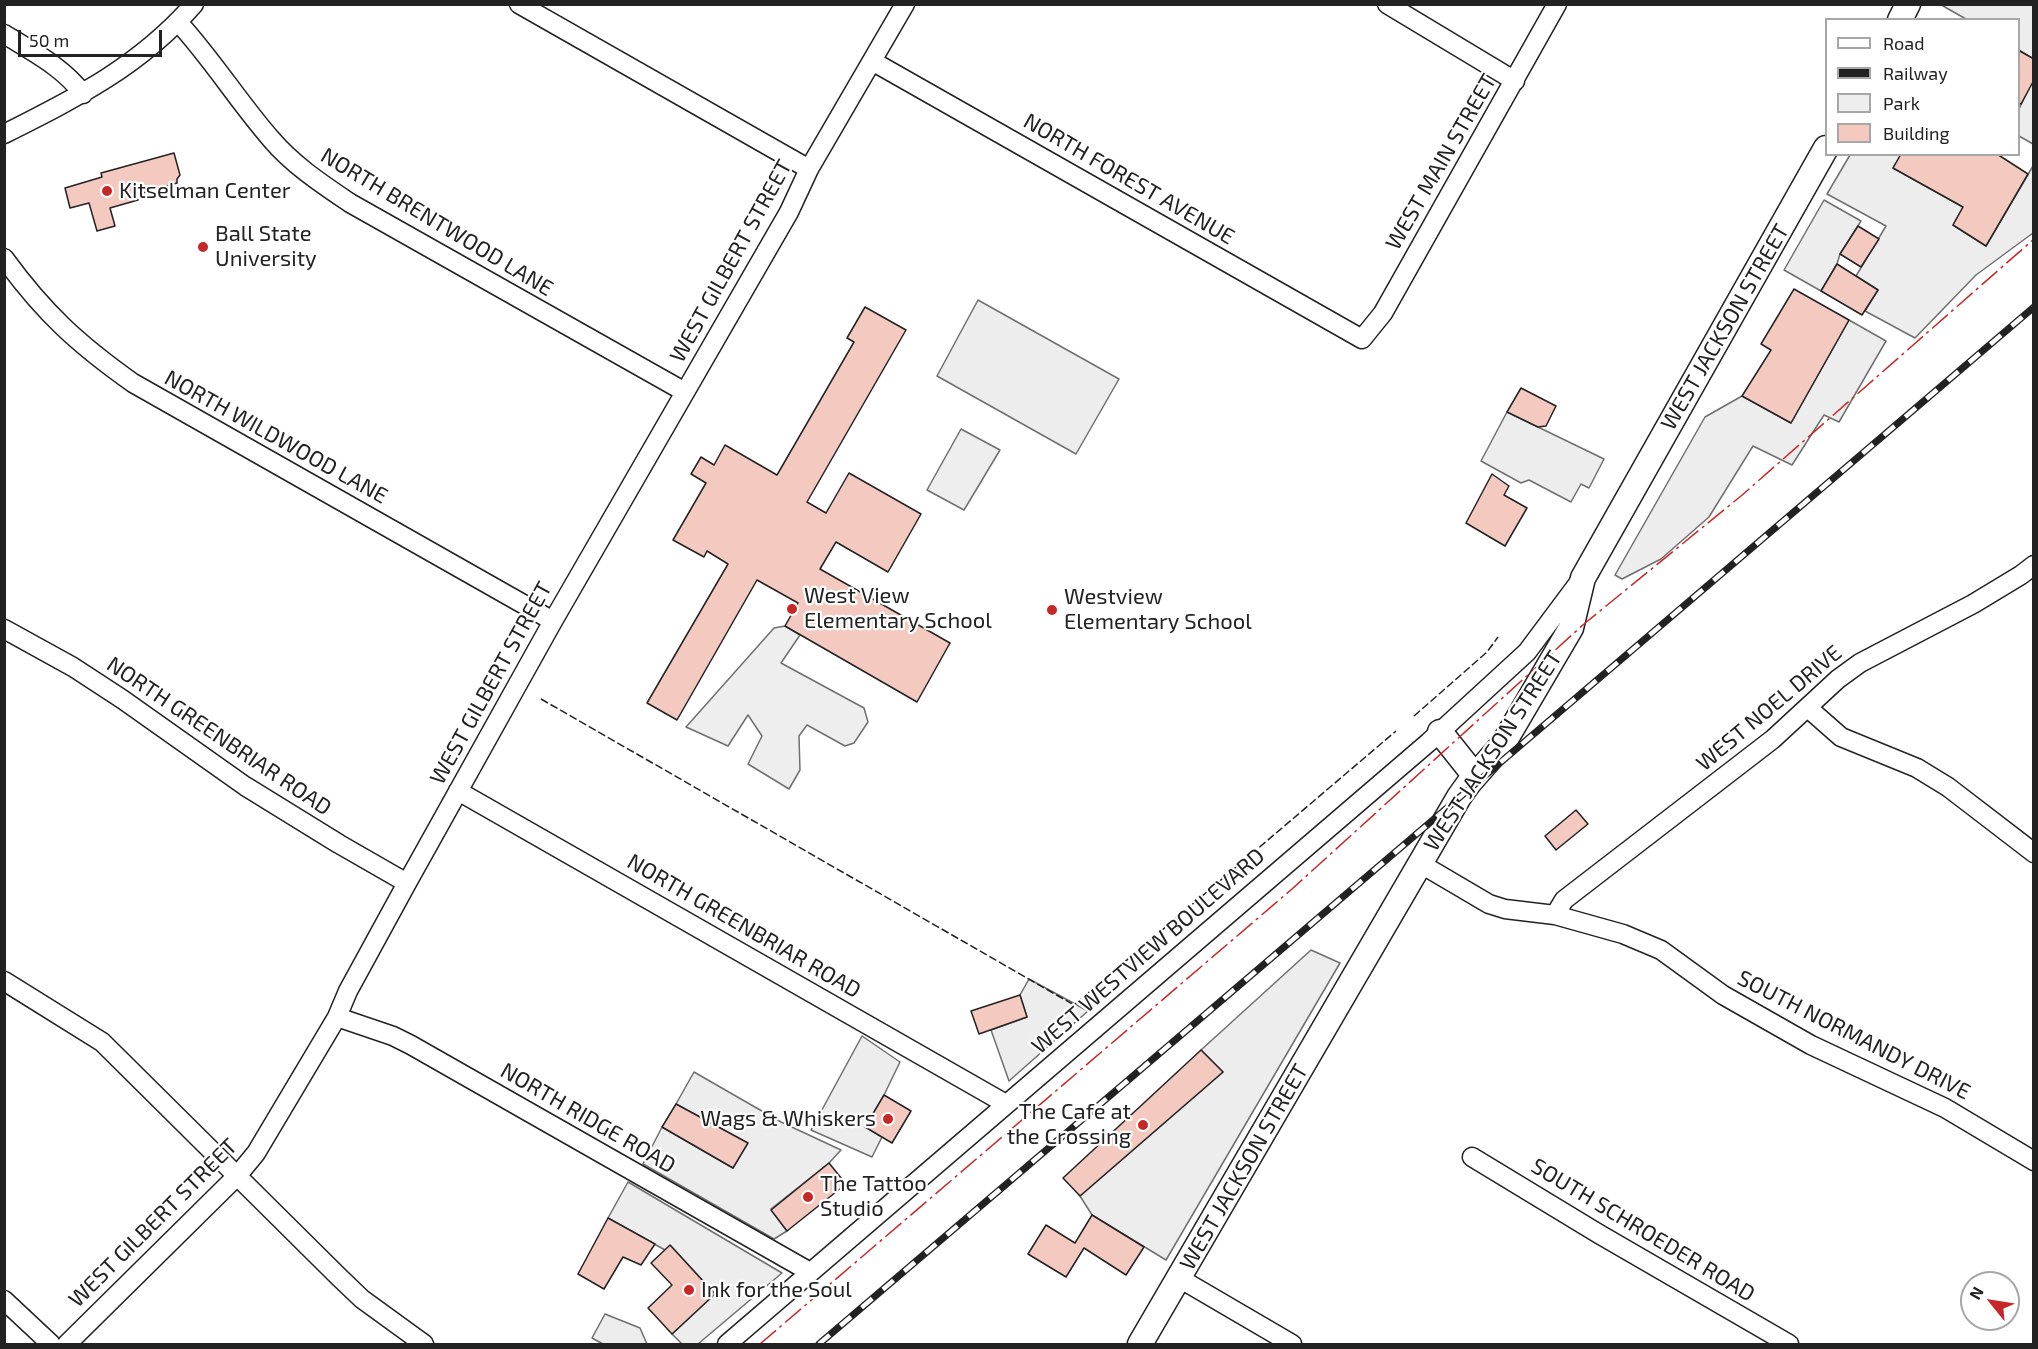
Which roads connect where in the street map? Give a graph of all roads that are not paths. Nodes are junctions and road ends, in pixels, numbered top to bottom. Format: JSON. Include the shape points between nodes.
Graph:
{"nodes":[{"id":1,"x":194,"y":4,"type":"edge"},
{"id":2,"x":519,"y":4,"type":"edge"},
{"id":3,"x":905,"y":4,"type":"edge"},
{"id":4,"x":1387,"y":4,"type":"edge"},
{"id":5,"x":1557,"y":4,"type":"edge"},
{"id":6,"x":1908,"y":4,"type":"edge"},
{"id":7,"x":1901,"y":18,"type":"edge"},
{"id":8,"x":178,"y":22,"type":"junction"},
{"id":9,"x":4,"y":34,"type":"edge"},
{"id":10,"x":872,"y":61,"type":"junction"},
{"id":11,"x":1515,"y":81,"type":"junction"},
{"id":12,"x":83,"y":94,"type":"junction"},
{"id":13,"x":4,"y":134,"type":"edge"},
{"id":14,"x":1825,"y":152,"type":"edge"},
{"id":15,"x":809,"y":169,"type":"junction"},
{"id":16,"x":4,"y":258,"type":"edge"},
{"id":17,"x":1362,"y":339,"type":"joint"},
{"id":18,"x":684,"y":392,"type":"junction"},
{"id":19,"x":2034,"y":565,"type":"edge"},
{"id":20,"x":1582,"y":578,"type":"junction"},
{"id":21,"x":553,"y":621,"type":"junction"},
{"id":22,"x":4,"y":628,"type":"edge"},
{"id":23,"x":1808,"y":708,"type":"junction"},
{"id":24,"x":1440,"y":732,"type":"junction"},
{"id":25,"x":1474,"y":776,"type":"junction"},
{"id":26,"x":458,"y":791,"type":"junction"},
{"id":27,"x":2034,"y":853,"type":"edge"},
{"id":28,"x":1421,"y":864,"type":"junction"},
{"id":29,"x":407,"y":883,"type":"junction"},
{"id":30,"x":1555,"y":915,"type":"junction"},
{"id":31,"x":4,"y":981,"type":"edge"},
{"id":32,"x":337,"y":1017,"type":"junction"},
{"id":33,"x":1006,"y":1104,"type":"junction"},
{"id":34,"x":1472,"y":1157,"type":"dead end"},
{"id":35,"x":2034,"y":1161,"type":"edge"},
{"id":36,"x":237,"y":1176,"type":"junction"},
{"id":37,"x":810,"y":1272,"type":"junction"},
{"id":38,"x":1179,"y":1278,"type":"junction"},
{"id":39,"x":4,"y":1300,"type":"edge"},
{"id":40,"x":51,"y":1344,"type":"edge"},
{"id":41,"x":67,"y":1344,"type":"edge"},
{"id":42,"x":424,"y":1344,"type":"edge"},
{"id":43,"x":727,"y":1344,"type":"edge"},
{"id":44,"x":1140,"y":1344,"type":"edge"},
{"id":45,"x":1292,"y":1344,"type":"edge"},
{"id":46,"x":1789,"y":1344,"type":"edge"}],
"edges":[{"from":1,"to":8,"type":"street"},
{"from":2,"to":15,"type":"street"},
{"from":3,"to":10,"type":"street","name":"WEST GILBERT STREET"},
{"from":4,"to":11,"type":"street"},
{"from":5,"to":11,"type":"street","name":"WEST MAIN STREET"},
{"from":6,"to":7,"type":"main road"},
{"from":8,"to":12,"type":"street","via":[[135,60]]},
{"from":8,"to":18,"type":"street","name":"NORTH BRENTWOOD LANE","via":[[272,140],[317,181]]},
{"from":9,"to":12,"type":"street","via":[[57,67]]},
{"from":10,"to":15,"type":"street","name":"WEST GILBERT STREET"},
{"from":10,"to":17,"type":"street","name":"NORTH FOREST AVENUE"},
{"from":11,"to":17,"type":"street","name":"WEST MAIN STREET","via":[[1383,313]]},
{"from":12,"to":13,"type":"street"},
{"from":14,"to":20,"type":"main road","name":"WEST JACKSON STREET"},
{"from":15,"to":18,"type":"street","name":"WEST GILBERT STREET","via":[[789,212]]},
{"from":16,"to":21,"type":"street","name":"NORTH WILDWOOD LANE","via":[[40,305],[75,340],[133,383]]},
{"from":18,"to":21,"type":"street","name":"WEST GILBERT STREET"},
{"from":19,"to":23,"type":"street","name":"WEST NOEL DRIVE","via":[[1973,603],[1860,663]]},
{"from":20,"to":24,"type":"street","name":"WEST WESTVIEW BOULEVARD","via":[[1527,652]]},
{"from":20,"to":25,"type":"main road","name":"WEST JACKSON STREET","via":[[1571,628],[1503,744]]},
{"from":21,"to":26,"type":"street","name":"WEST GILBERT STREET"},
{"from":22,"to":29,"type":"street","name":"NORTH GREENBRIAR ROAD","via":[[122,699],[245,786]]},
{"from":23,"to":27,"type":"street","via":[[1841,737],[1917,768],[1948,787]]},
{"from":23,"to":30,"type":"street","name":"WEST NOEL DRIVE","via":[[1564,900]]},
{"from":24,"to":25,"type":"main road"},
{"from":24,"to":33,"type":"street","name":"WEST WESTVIEW BOULEVARD"},
{"from":25,"to":28,"type":"main road","name":"WEST JACKSON STREET"},
{"from":26,"to":29,"type":"street","name":"WEST GILBERT STREET"},
{"from":26,"to":33,"type":"street","name":"NORTH GREENBRIAR ROAD"},
{"from":28,"to":30,"type":"street","name":"SOUTH NORMANDY DRIVE","via":[[1489,904]]},
{"from":28,"to":38,"type":"main road","name":"WEST JACKSON STREET"},
{"from":29,"to":32,"type":"street","name":"WEST GILBERT STREET"},
{"from":30,"to":35,"type":"street","name":"SOUTH NORMANDY DRIVE","via":[[1623,934],[1661,950],[1723,995],[1802,1040],[1945,1108]]},
{"from":31,"to":36,"type":"street","via":[[102,1042]]},
{"from":32,"to":36,"type":"street","name":"WEST GILBERT STREET","via":[[256,1153]]},
{"from":32,"to":37,"type":"street","name":"NORTH RIDGE ROAD","via":[[411,1045]]},
{"from":33,"to":37,"type":"street","name":"WEST WESTVIEW BOULEVARD"},
{"from":34,"to":46,"type":"street","name":"SOUTH SCHROEDER ROAD"},
{"from":36,"to":41,"type":"street","name":"WEST GILBERT STREET"},
{"from":36,"to":42,"type":"street","via":[[362,1299]]},
{"from":37,"to":43,"type":"street","name":"WEST WESTVIEW BOULEVARD"},
{"from":38,"to":44,"type":"main road","name":"WEST JACKSON STREET"},
{"from":38,"to":45,"type":"street"},
{"from":39,"to":40,"type":"street"}]}
